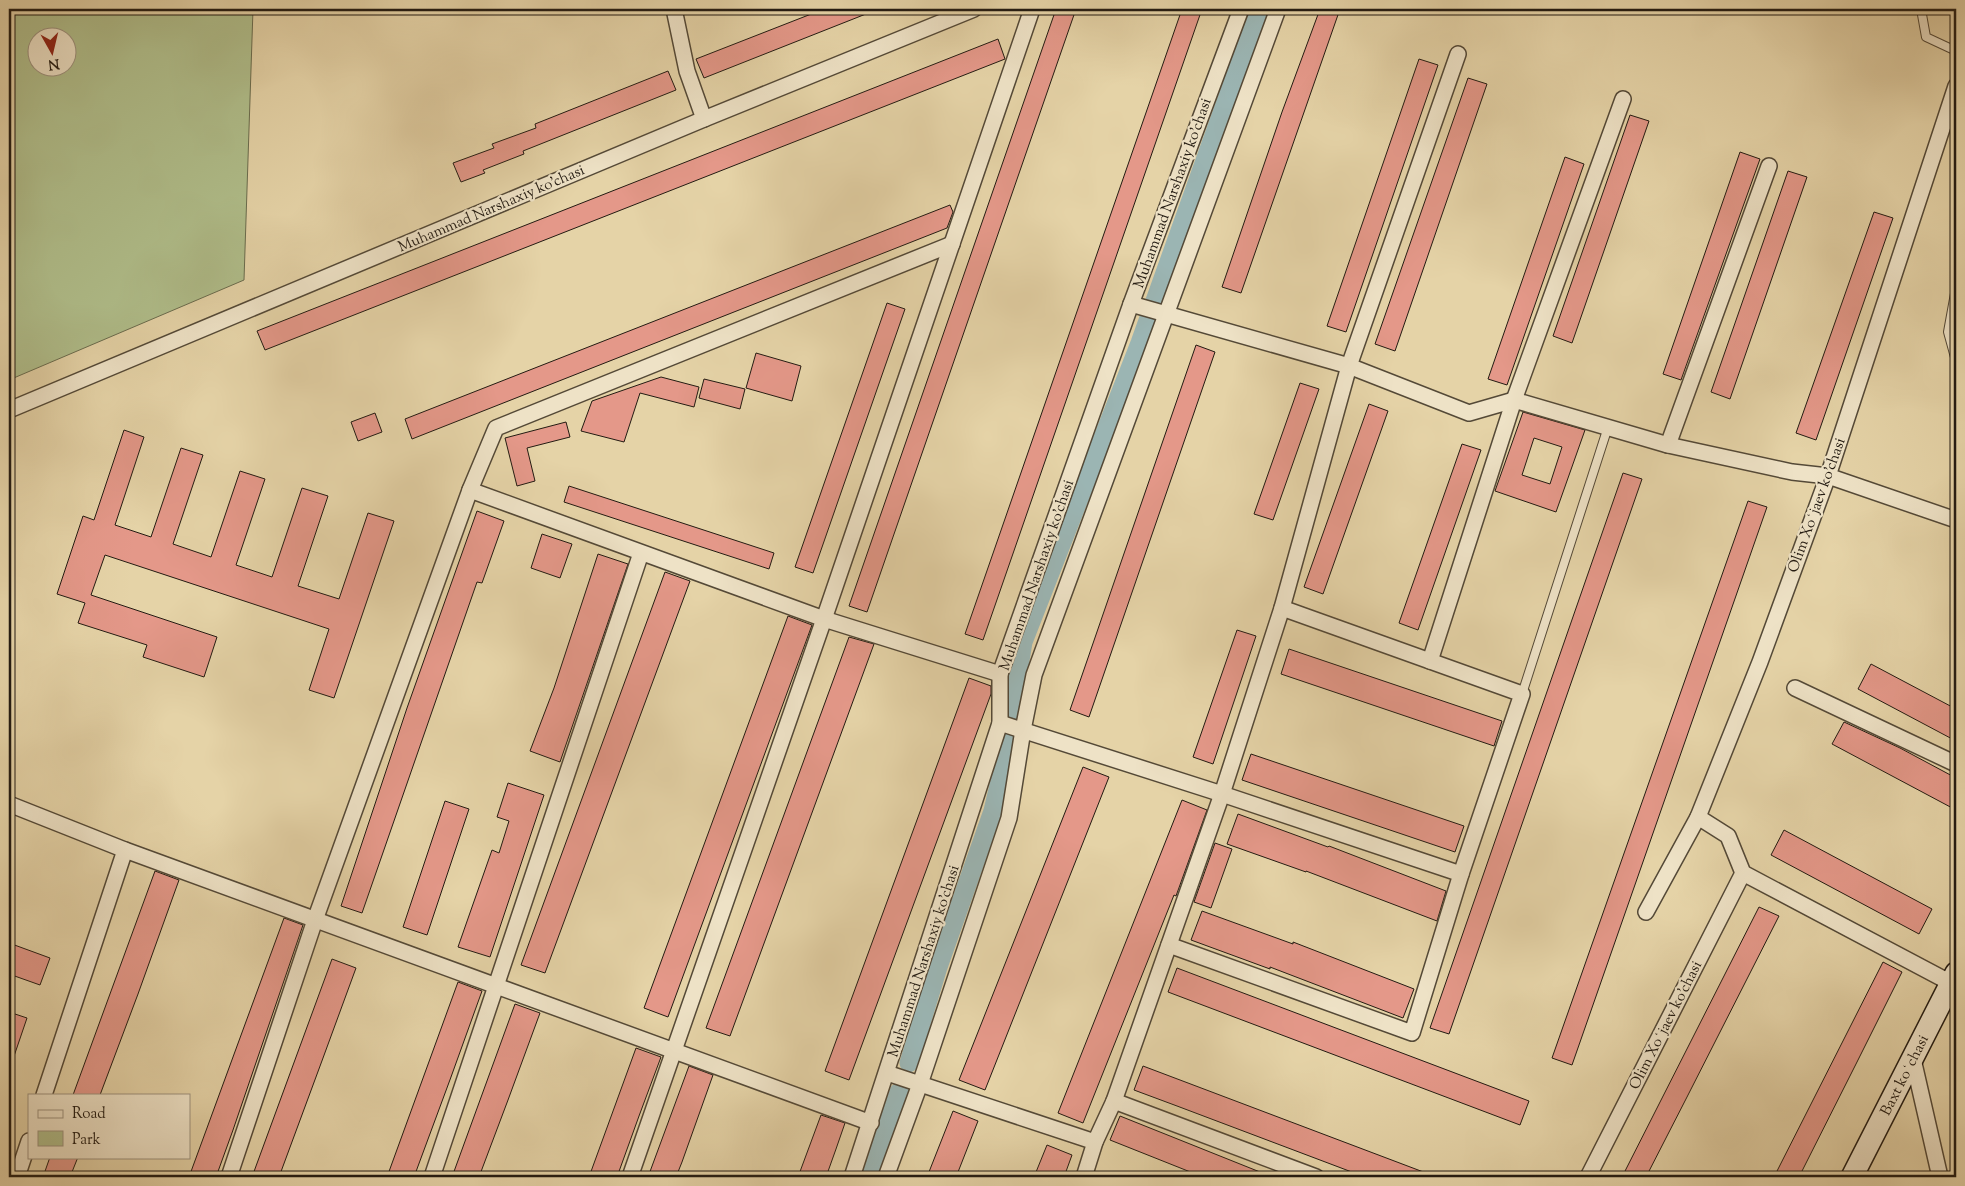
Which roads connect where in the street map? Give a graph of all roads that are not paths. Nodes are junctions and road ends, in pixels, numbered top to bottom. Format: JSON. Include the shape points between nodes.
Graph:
{"nodes":[{"id":1,"x":674,"y":9,"type":"edge"},
{"id":2,"x":974,"y":9,"type":"edge"},
{"id":3,"x":1032,"y":9,"type":"edge"},
{"id":4,"x":1241,"y":9,"type":"edge"},
{"id":5,"x":1278,"y":9,"type":"edge"},
{"id":6,"x":1921,"y":9,"type":"edge"},
{"id":7,"x":1956,"y":51,"type":"edge"},
{"id":8,"x":1458,"y":54,"type":"dead end"},
{"id":9,"x":1956,"y":86,"type":"edge"},
{"id":10,"x":1623,"y":99,"type":"dead end"},
{"id":11,"x":704,"y":119,"type":"junction"},
{"id":12,"x":1769,"y":166,"type":"dead end"},
{"id":13,"x":952,"y":244,"type":"junction"},
{"id":14,"x":1956,"y":288,"type":"edge"},
{"id":15,"x":1131,"y":304,"type":"junction"},
{"id":16,"x":1165,"y":314,"type":"junction"},
{"id":17,"x":1956,"y":361,"type":"edge"},
{"id":18,"x":1349,"y":366,"type":"junction"},
{"id":19,"x":1514,"y":400,"type":"junction"},
{"id":20,"x":9,"y":410,"type":"edge"},
{"id":21,"x":1608,"y":427,"type":"junction"},
{"id":22,"x":1668,"y":444,"type":"junction"},
{"id":23,"x":1828,"y":476,"type":"junction"},
{"id":24,"x":470,"y":490,"type":"junction"},
{"id":25,"x":1956,"y":520,"type":"edge"},
{"id":26,"x":641,"y":553,"type":"junction"},
{"id":27,"x":1282,"y":608,"type":"junction"},
{"id":28,"x":824,"y":620,"type":"junction"},
{"id":29,"x":1430,"y":661,"type":"junction"},
{"id":30,"x":1000,"y":674,"type":"junction"},
{"id":31,"x":1795,"y":688,"type":"dead end"},
{"id":32,"x":1522,"y":694,"type":"junction"},
{"id":33,"x":1000,"y":723,"type":"junction"},
{"id":34,"x":1022,"y":730,"type":"junction"},
{"id":35,"x":1956,"y":764,"type":"edge"},
{"id":36,"x":1222,"y":794,"type":"junction"},
{"id":37,"x":9,"y":804,"type":"edge"},
{"id":38,"x":1698,"y":817,"type":"junction"},
{"id":39,"x":124,"y":850,"type":"junction"},
{"id":40,"x":1743,"y":873,"type":"junction"},
{"id":41,"x":1461,"y":874,"type":"junction"},
{"id":42,"x":1646,"y":912,"type":"dead end"},
{"id":43,"x":315,"y":920,"type":"junction"},
{"id":44,"x":1168,"y":945,"type":"junction"},
{"id":45,"x":1954,"y":978,"type":"edge"},
{"id":46,"x":496,"y":986,"type":"junction"},
{"id":47,"x":675,"y":1052,"type":"junction"},
{"id":48,"x":1912,"y":1059,"type":"junction"},
{"id":49,"x":887,"y":1073,"type":"junction"},
{"id":50,"x":920,"y":1084,"type":"junction"},
{"id":51,"x":44,"y":1094,"type":"edge"},
{"id":52,"x":1114,"y":1101,"type":"junction"},
{"id":53,"x":871,"y":1123,"type":"junction"},
{"id":54,"x":1095,"y":1142,"type":"junction"},
{"id":55,"x":28,"y":1145,"type":"edge"},
{"id":56,"x":17,"y":1177,"type":"edge"},
{"id":57,"x":229,"y":1177,"type":"edge"},
{"id":58,"x":432,"y":1177,"type":"edge"},
{"id":59,"x":630,"y":1177,"type":"edge"},
{"id":60,"x":852,"y":1177,"type":"edge"},
{"id":61,"x":886,"y":1177,"type":"edge"},
{"id":62,"x":1084,"y":1177,"type":"edge"},
{"id":63,"x":1316,"y":1177,"type":"edge"},
{"id":64,"x":1588,"y":1177,"type":"edge"},
{"id":65,"x":1852,"y":1177,"type":"edge"},
{"id":66,"x":1940,"y":1177,"type":"edge"}],
"edges":[{"from":1,"to":11,"type":"street","via":[[687,71]]},
{"from":2,"to":11,"type":"street","name":"Muhammad Narshaxiy ko'chasi"},
{"from":3,"to":13,"type":"street"},
{"from":4,"to":15,"type":"street","name":"Muhammad Narshaxiy ko'chasi"},
{"from":5,"to":16,"type":"street"},
{"from":6,"to":7,"type":"lane","via":[[1926,37]]},
{"from":8,"to":18,"type":"street"},
{"from":9,"to":23,"type":"street","name":"Olim Xoʻjaev ko'chasi"},
{"from":10,"to":19,"type":"street"},
{"from":11,"to":20,"type":"street","name":"Muhammad Narshaxiy ko'chasi"},
{"from":12,"to":22,"type":"street"},
{"from":13,"to":24,"type":"street","via":[[496,428]]},
{"from":13,"to":28,"type":"street"},
{"from":14,"to":17,"type":"lane","via":[[1948,332]]},
{"from":15,"to":16,"type":"street"},
{"from":15,"to":30,"type":"street","name":"Muhammad Narshaxiy ko'chasi"},
{"from":16,"to":18,"type":"street"},
{"from":16,"to":34,"type":"street","via":[[1034,675]]},
{"from":18,"to":19,"type":"street","via":[[1469,413]]},
{"from":18,"to":27,"type":"street"},
{"from":19,"to":21,"type":"street"},
{"from":19,"to":29,"type":"street"},
{"from":21,"to":22,"type":"street"},
{"from":21,"to":32,"type":"lane"},
{"from":22,"to":23,"type":"street","via":[[1792,472]]},
{"from":23,"to":25,"type":"street"},
{"from":23,"to":38,"type":"street","name":"Olim Xoʻjaev ko'chasi","via":[[1760,662]]},
{"from":24,"to":26,"type":"street"},
{"from":24,"to":43,"type":"street"},
{"from":26,"to":28,"type":"street"},
{"from":26,"to":46,"type":"street"},
{"from":27,"to":29,"type":"street"},
{"from":27,"to":36,"type":"street"},
{"from":28,"to":30,"type":"street"},
{"from":28,"to":47,"type":"street"},
{"from":29,"to":32,"type":"street"},
{"from":30,"to":33,"type":"street","name":"Muhammad Narshaxiy ko'chasi"},
{"from":31,"to":35,"type":"street"},
{"from":32,"to":41,"type":"street"},
{"from":33,"to":34,"type":"street"},
{"from":33,"to":49,"type":"street","name":"Muhammad Narshaxiy ko'chasi"},
{"from":34,"to":36,"type":"street"},
{"from":34,"to":50,"type":"street","via":[[1009,818]]},
{"from":36,"to":41,"type":"street"},
{"from":36,"to":44,"type":"street"},
{"from":37,"to":39,"type":"street"},
{"from":38,"to":40,"type":"street","via":[[1728,836]]},
{"from":38,"to":42,"type":"street","name":"Olim Xoʻjaev ko'chasi"},
{"from":39,"to":43,"type":"street"},
{"from":39,"to":51,"type":"street"},
{"from":40,"to":45,"type":"street"},
{"from":40,"to":64,"type":"street","name":"Olim Xoʻjaev ko'chasi"},
{"from":41,"to":44,"type":"street","via":[[1412,1034]]},
{"from":43,"to":46,"type":"street"},
{"from":43,"to":57,"type":"street"},
{"from":44,"to":52,"type":"street"},
{"from":45,"to":48,"type":"main road","name":"Baxt koʻchasi"},
{"from":46,"to":47,"type":"street"},
{"from":46,"to":58,"type":"street"},
{"from":47,"to":53,"type":"street"},
{"from":47,"to":59,"type":"street"},
{"from":48,"to":65,"type":"main road","name":"Baxt koʻchasi"},
{"from":48,"to":66,"type":"street"},
{"from":49,"to":50,"type":"street"},
{"from":49,"to":53,"type":"street","name":"Muhammad Narshaxiy ko'chasi"},
{"from":50,"to":54,"type":"street"},
{"from":50,"to":61,"type":"street"},
{"from":52,"to":54,"type":"street"},
{"from":52,"to":63,"type":"street"},
{"from":53,"to":60,"type":"street","name":"Muhammad Narshaxiy ko'chasi"},
{"from":54,"to":62,"type":"street"},
{"from":55,"to":56,"type":"street"}]}
